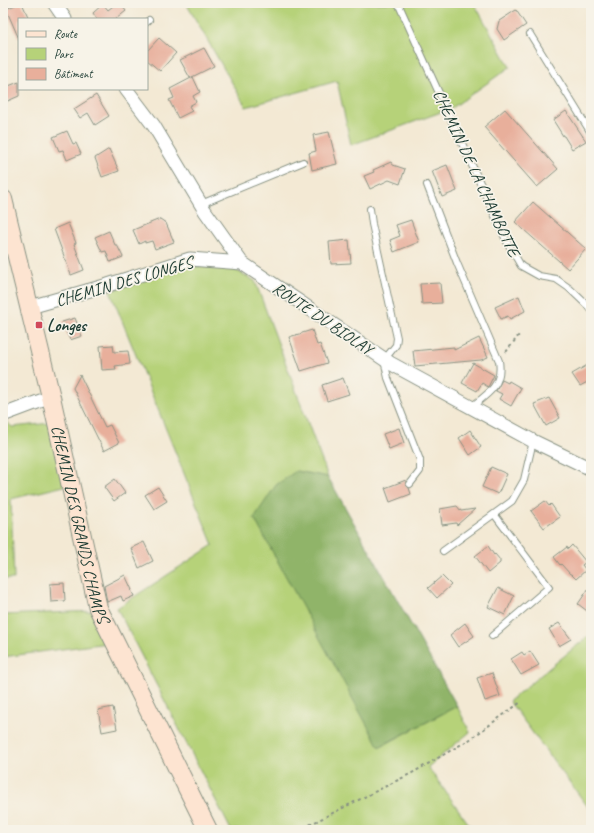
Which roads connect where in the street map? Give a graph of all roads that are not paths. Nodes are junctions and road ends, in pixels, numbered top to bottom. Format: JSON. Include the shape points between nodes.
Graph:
{"nodes":[{"id":1,"x":54,"y":3,"type":"edge"},
{"id":2,"x":398,"y":3,"type":"edge"},
{"id":3,"x":64,"y":18,"type":"edge"},
{"id":4,"x":530,"y":34,"type":"dead end"},
{"id":5,"x":127,"y":90,"type":"edge"},
{"id":6,"x":591,"y":133,"type":"edge"},
{"id":7,"x":303,"y":162,"type":"dead end"},
{"id":8,"x":428,"y":185,"type":"dead end"},
{"id":9,"x":3,"y":199,"type":"edge"},
{"id":10,"x":201,"y":204,"type":"junction"},
{"id":11,"x":370,"y":210,"type":"dead end"},
{"id":12,"x":242,"y":263,"type":"junction"},
{"id":13,"x":30,"y":307,"type":"junction"},
{"id":14,"x":591,"y":309,"type":"edge"},
{"id":15,"x":384,"y":360,"type":"junction"},
{"id":16,"x":51,"y":397,"type":"junction"},
{"id":17,"x":471,"y":407,"type":"junction"},
{"id":18,"x":3,"y":415,"type":"edge"},
{"id":19,"x":533,"y":441,"type":"junction"},
{"id":20,"x":591,"y":469,"type":"edge"},
{"id":21,"x":410,"y":484,"type":"dead end"},
{"id":22,"x":494,"y":514,"type":"junction"},
{"id":23,"x":443,"y":551,"type":"dead end"},
{"id":24,"x":492,"y":636,"type":"dead end"},
{"id":25,"x":207,"y":829,"type":"edge"}],
"edges":[{"from":1,"to":3,"type":"street"},
{"from":2,"to":14,"type":"lane","name":"CHEMIN DE LA CHAMBOTTE","via":[[506,240],[521,266],[539,276],[556,279]]},
{"from":4,"to":6,"type":"lane"},
{"from":5,"to":10,"type":"street","name":"ROUTE DU BIOLAY","via":[[154,126]]},
{"from":7,"to":10,"type":"lane"},
{"from":8,"to":17,"type":"lane","via":[[457,263],[499,361],[499,377],[494,386]]},
{"from":9,"to":13,"type":"street","name":"CHEMIN DES GRANDS CHAMPS"},
{"from":10,"to":12,"type":"street","name":"ROUTE DU BIOLAY"},
{"from":11,"to":15,"type":"lane","via":[[397,338],[396,345]]},
{"from":12,"to":13,"type":"street","name":"CHEMIN DES LONGES","via":[[190,259]]},
{"from":12,"to":15,"type":"street","name":"ROUTE DU BIOLAY"},
{"from":13,"to":16,"type":"street","name":"CHEMIN DES GRANDS CHAMPS"},
{"from":15,"to":17,"type":"street","name":"ROUTE DU BIOLAY"},
{"from":15,"to":21,"type":"lane","via":[[388,378],[420,460],[420,471]]},
{"from":16,"to":18,"type":"street"},
{"from":16,"to":25,"type":"street","name":"CHEMIN DES GRANDS CHAMPS","via":[[98,608]]},
{"from":17,"to":19,"type":"street","name":"ROUTE DU BIOLAY"},
{"from":19,"to":20,"type":"street","name":"ROUTE DU BIOLAY"},
{"from":19,"to":22,"type":"lane","via":[[524,480],[512,501]]},
{"from":22,"to":23,"type":"lane"},
{"from":22,"to":24,"type":"lane","via":[[549,587]]}]}
